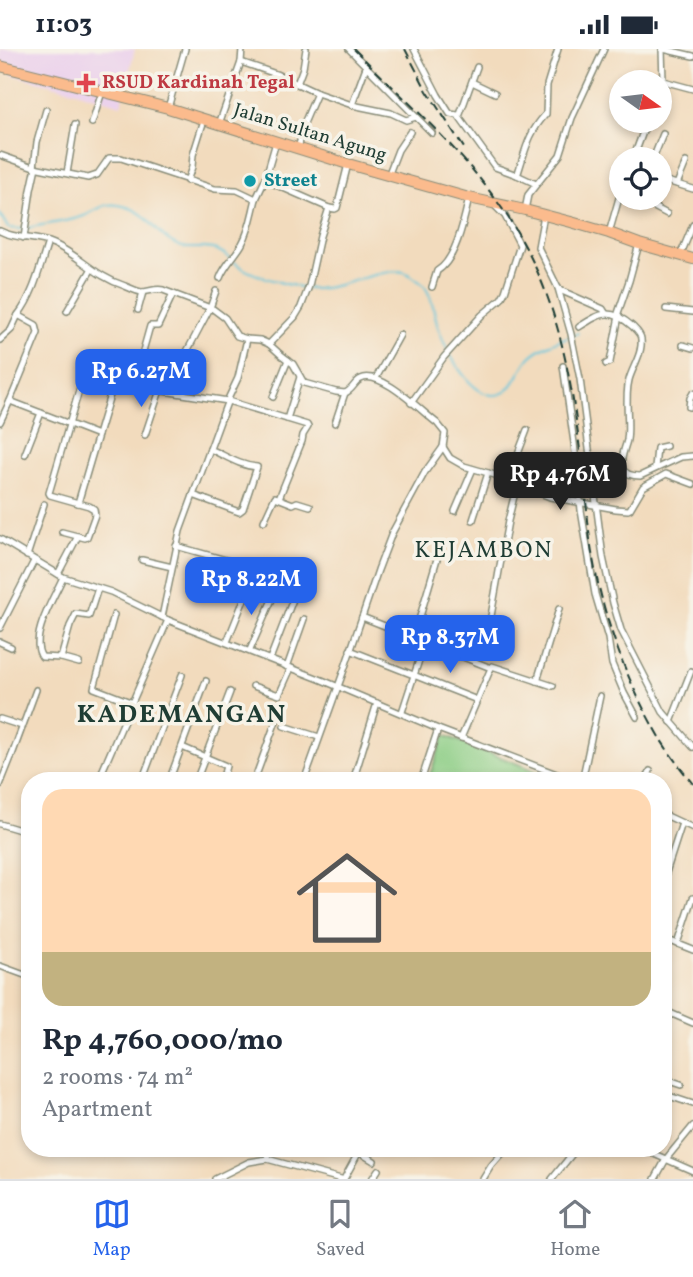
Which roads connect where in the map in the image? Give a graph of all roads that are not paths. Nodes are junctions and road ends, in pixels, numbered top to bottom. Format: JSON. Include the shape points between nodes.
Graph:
{"nodes":[{"id":1,"x":184,"y":49,"type":"edge"},
{"id":2,"x":242,"y":49,"type":"edge"},
{"id":3,"x":306,"y":49,"type":"edge"},
{"id":4,"x":349,"y":49,"type":"edge"},
{"id":5,"x":414,"y":49,"type":"edge"},
{"id":6,"x":558,"y":49,"type":"edge"},
{"id":7,"x":604,"y":49,"type":"edge"},
{"id":8,"x":662,"y":49,"type":"edge"},
{"id":9,"x":693,"y":56,"type":"edge"},
{"id":10,"x":241,"y":62,"type":"junction"},
{"id":11,"x":0,"y":66,"type":"edge"},
{"id":12,"x":366,"y":67,"type":"junction"},
{"id":13,"x":477,"y":67,"type":"dead end"},
{"id":14,"x":663,"y":70,"type":"edge"},
{"id":15,"x":472,"y":82,"type":"junction"},
{"id":16,"x":297,"y":83,"type":"junction"},
{"id":17,"x":672,"y":83,"type":"edge"},
{"id":18,"x":693,"y":89,"type":"edge"},
{"id":19,"x":102,"y":92,"type":"junction"},
{"id":20,"x":317,"y":93,"type":"junction"},
{"id":21,"x":495,"y":93,"type":"dead end"},
{"id":22,"x":352,"y":104,"type":"junction"},
{"id":23,"x":168,"y":108,"type":"junction"},
{"id":24,"x":46,"y":110,"type":"dead end"},
{"id":25,"x":458,"y":115,"type":"junction"},
{"id":26,"x":416,"y":117,"type":"junction"},
{"id":27,"x":204,"y":120,"type":"junction"},
{"id":28,"x":92,"y":123,"type":"dead end"},
{"id":29,"x":219,"y":124,"type":"junction"},
{"id":30,"x":75,"y":125,"type":"dead end"},
{"id":31,"x":410,"y":132,"type":"dead end"},
{"id":32,"x":432,"y":133,"type":"dead end"},
{"id":33,"x":663,"y":134,"type":"dead end"},
{"id":34,"x":276,"y":142,"type":"junction"},
{"id":35,"x":658,"y":147,"type":"edge"},
{"id":36,"x":298,"y":149,"type":"junction"},
{"id":37,"x":0,"y":155,"type":"edge"},
{"id":38,"x":686,"y":162,"type":"dead end"},
{"id":39,"x":348,"y":164,"type":"junction"},
{"id":40,"x":35,"y":167,"type":"junction"},
{"id":41,"x":67,"y":173,"type":"junction"},
{"id":42,"x":517,"y":175,"type":"junction"},
{"id":43,"x":388,"y":176,"type":"junction"},
{"id":44,"x":265,"y":180,"type":"junction"},
{"id":45,"x":187,"y":181,"type":"junction"},
{"id":46,"x":672,"y":183,"type":"edge"},
{"id":47,"x":536,"y":184,"type":"junction"},
{"id":48,"x":677,"y":184,"type":"junction"},
{"id":49,"x":693,"y":189,"type":"edge"},
{"id":50,"x":470,"y":198,"type":"junction"},
{"id":51,"x":256,"y":199,"type":"junction"},
{"id":52,"x":493,"y":203,"type":"junction"},
{"id":53,"x":329,"y":208,"type":"junction"},
{"id":54,"x":526,"y":210,"type":"junction"},
{"id":55,"x":616,"y":210,"type":"edge"},
{"id":56,"x":660,"y":210,"type":"edge"},
{"id":57,"x":667,"y":214,"type":"dead end"},
{"id":58,"x":544,"y":215,"type":"junction"},
{"id":59,"x":693,"y":225,"type":"edge"},
{"id":60,"x":0,"y":231,"type":"edge"},
{"id":61,"x":609,"y":233,"type":"junction"},
{"id":62,"x":24,"y":236,"type":"junction"},
{"id":63,"x":48,"y":242,"type":"junction"},
{"id":64,"x":639,"y":244,"type":"junction"},
{"id":65,"x":680,"y":256,"type":"junction"},
{"id":66,"x":693,"y":259,"type":"edge"},
{"id":67,"x":92,"y":270,"type":"junction"},
{"id":68,"x":220,"y":278,"type":"dead end"},
{"id":69,"x":432,"y":286,"type":"dead end"},
{"id":70,"x":558,"y":288,"type":"junction"},
{"id":71,"x":216,"y":291,"type":"dead end"},
{"id":72,"x":143,"y":292,"type":"junction"},
{"id":73,"x":173,"y":294,"type":"junction"},
{"id":74,"x":210,"y":308,"type":"junction"},
{"id":75,"x":666,"y":309,"type":"dead end"},
{"id":76,"x":138,"y":310,"type":"dead end"},
{"id":77,"x":67,"y":311,"type":"dead end"},
{"id":78,"x":693,"y":312,"type":"edge"},
{"id":79,"x":606,"y":314,"type":"junction"},
{"id":80,"x":18,"y":315,"type":"junction"},
{"id":81,"x":618,"y":319,"type":"junction"},
{"id":82,"x":579,"y":327,"type":"dead end"},
{"id":83,"x":400,"y":335,"type":"dead end"},
{"id":84,"x":247,"y":339,"type":"junction"},
{"id":85,"x":0,"y":340,"type":"edge"},
{"id":86,"x":269,"y":344,"type":"junction"},
{"id":87,"x":683,"y":345,"type":"dead end"},
{"id":88,"x":693,"y":348,"type":"edge"},
{"id":89,"x":288,"y":360,"type":"junction"},
{"id":90,"x":606,"y":364,"type":"dead end"},
{"id":91,"x":563,"y":366,"type":"dead end"},
{"id":92,"x":117,"y":376,"type":"junction"},
{"id":93,"x":300,"y":377,"type":"junction"},
{"id":94,"x":376,"y":378,"type":"junction"},
{"id":95,"x":133,"y":382,"type":"junction"},
{"id":96,"x":160,"y":390,"type":"junction"},
{"id":97,"x":169,"y":392,"type":"junction"},
{"id":98,"x":345,"y":393,"type":"junction"},
{"id":99,"x":693,"y":393,"type":"edge"},
{"id":100,"x":273,"y":397,"type":"dead end"},
{"id":101,"x":10,"y":401,"type":"junction"},
{"id":102,"x":228,"y":401,"type":"junction"},
{"id":103,"x":411,"y":403,"type":"junction"},
{"id":104,"x":689,"y":407,"type":"dead end"},
{"id":105,"x":41,"y":413,"type":"junction"},
{"id":106,"x":287,"y":419,"type":"junction"},
{"id":107,"x":0,"y":422,"type":"edge"},
{"id":108,"x":335,"y":423,"type":"dead end"},
{"id":109,"x":70,"y":425,"type":"junction"},
{"id":110,"x":527,"y":430,"type":"dead end"},
{"id":111,"x":98,"y":435,"type":"junction"},
{"id":112,"x":145,"y":435,"type":"dead end"},
{"id":113,"x":666,"y":446,"type":"dead end"},
{"id":114,"x":443,"y":447,"type":"junction"},
{"id":115,"x":210,"y":449,"type":"junction"},
{"id":116,"x":25,"y":454,"type":"dead end"},
{"id":117,"x":693,"y":456,"type":"edge"},
{"id":118,"x":655,"y":468,"type":"junction"},
{"id":119,"x":473,"y":469,"type":"junction"},
{"id":120,"x":488,"y":473,"type":"junction"},
{"id":121,"x":652,"y":476,"type":"junction"},
{"id":122,"x":508,"y":480,"type":"junction"},
{"id":123,"x":517,"y":484,"type":"junction"},
{"id":124,"x":693,"y":484,"type":"edge"},
{"id":125,"x":193,"y":495,"type":"junction"},
{"id":126,"x":279,"y":498,"type":"junction"},
{"id":127,"x":580,"y":502,"type":"junction"},
{"id":128,"x":78,"y":503,"type":"junction"},
{"id":129,"x":44,"y":504,"type":"dead end"},
{"id":130,"x":596,"y":505,"type":"junction"},
{"id":131,"x":310,"y":506,"type":"dead end"},
{"id":132,"x":455,"y":511,"type":"dead end"},
{"id":133,"x":473,"y":520,"type":"dead end"},
{"id":134,"x":264,"y":521,"type":"dead end"},
{"id":135,"x":62,"y":532,"type":"dead end"},
{"id":136,"x":78,"y":536,"type":"junction"},
{"id":137,"x":0,"y":539,"type":"edge"},
{"id":138,"x":176,"y":546,"type":"junction"},
{"id":139,"x":439,"y":552,"type":"dead end"},
{"id":140,"x":27,"y":556,"type":"junction"},
{"id":141,"x":34,"y":561,"type":"junction"},
{"id":142,"x":142,"y":561,"type":"dead end"},
{"id":143,"x":172,"y":567,"type":"junction"},
{"id":144,"x":61,"y":575,"type":"junction"},
{"id":145,"x":251,"y":582,"type":"dead end"},
{"id":146,"x":98,"y":588,"type":"junction"},
{"id":147,"x":295,"y":594,"type":"dead end"},
{"id":148,"x":559,"y":609,"type":"dead end"},
{"id":149,"x":114,"y":615,"type":"dead end"},
{"id":150,"x":362,"y":617,"type":"junction"},
{"id":151,"x":165,"y":618,"type":"junction"},
{"id":152,"x":304,"y":619,"type":"dead end"},
{"id":153,"x":0,"y":628,"type":"edge"},
{"id":154,"x":414,"y":637,"type":"junction"},
{"id":155,"x":0,"y":642,"type":"edge"},
{"id":156,"x":227,"y":642,"type":"junction"},
{"id":157,"x":425,"y":642,"type":"junction"},
{"id":158,"x":11,"y":647,"type":"dead end"},
{"id":159,"x":250,"y":650,"type":"junction"},
{"id":160,"x":350,"y":650,"type":"junction"},
{"id":161,"x":484,"y":655,"type":"dead end"},
{"id":162,"x":495,"y":657,"type":"dead end"},
{"id":163,"x":61,"y":658,"type":"junction"},
{"id":164,"x":270,"y":659,"type":"junction"},
{"id":165,"x":79,"y":663,"type":"dead end"},
{"id":166,"x":289,"y":667,"type":"junction"},
{"id":167,"x":491,"y":667,"type":"junction"},
{"id":168,"x":691,"y":671,"type":"dead end"},
{"id":169,"x":182,"y":675,"type":"dead end"},
{"id":170,"x":414,"y":675,"type":"junction"},
{"id":171,"x":206,"y":681,"type":"dead end"},
{"id":172,"x":537,"y":681,"type":"junction"},
{"id":173,"x":253,"y":686,"type":"dead end"},
{"id":174,"x":553,"y":686,"type":"dead end"},
{"id":175,"x":338,"y":687,"type":"junction"},
{"id":176,"x":36,"y":689,"type":"dead end"},
{"id":177,"x":230,"y":692,"type":"dead end"},
{"id":178,"x":600,"y":696,"type":"dead end"},
{"id":179,"x":477,"y":700,"type":"junction"},
{"id":180,"x":132,"y":703,"type":"junction"},
{"id":181,"x":377,"y":703,"type":"junction"},
{"id":182,"x":279,"y":710,"type":"dead end"},
{"id":183,"x":402,"y":712,"type":"junction"},
{"id":184,"x":637,"y":717,"type":"dead end"},
{"id":185,"x":0,"y":719,"type":"edge"},
{"id":186,"x":671,"y":722,"type":"junction"},
{"id":187,"x":22,"y":726,"type":"junction"},
{"id":188,"x":284,"y":726,"type":"dead end"},
{"id":189,"x":438,"y":729,"type":"junction"},
{"id":190,"x":320,"y":737,"type":"junction"},
{"id":191,"x":461,"y":738,"type":"junction"},
{"id":192,"x":181,"y":747,"type":"junction"},
{"id":193,"x":693,"y":747,"type":"edge"},
{"id":194,"x":205,"y":757,"type":"junction"},
{"id":195,"x":102,"y":772,"type":"edge"},
{"id":196,"x":145,"y":772,"type":"edge"},
{"id":197,"x":172,"y":772,"type":"edge"},
{"id":198,"x":199,"y":772,"type":"edge"},
{"id":199,"x":224,"y":772,"type":"edge"},
{"id":200,"x":257,"y":772,"type":"edge"},
{"id":201,"x":307,"y":772,"type":"edge"},
{"id":202,"x":356,"y":772,"type":"edge"},
{"id":203,"x":424,"y":772,"type":"edge"},
{"id":204,"x":551,"y":772,"type":"edge"},
{"id":205,"x":584,"y":772,"type":"edge"},
{"id":206,"x":0,"y":785,"type":"edge"},
{"id":207,"x":672,"y":818,"type":"edge"},
{"id":208,"x":682,"y":823,"type":"junction"},
{"id":209,"x":0,"y":824,"type":"edge"},
{"id":210,"x":693,"y":828,"type":"edge"},
{"id":211,"x":21,"y":830,"type":"edge"},
{"id":212,"x":672,"y":854,"type":"edge"},
{"id":213,"x":693,"y":898,"type":"edge"},
{"id":214,"x":672,"y":942,"type":"edge"},
{"id":215,"x":678,"y":944,"type":"junction"},
{"id":216,"x":693,"y":950,"type":"edge"},
{"id":217,"x":0,"y":966,"type":"edge"},
{"id":218,"x":21,"y":973,"type":"edge"},
{"id":219,"x":672,"y":1013,"type":"edge"},
{"id":220,"x":692,"y":1020,"type":"edge"},
{"id":221,"x":672,"y":1082,"type":"edge"},
{"id":222,"x":681,"y":1085,"type":"dead end"},
{"id":223,"x":672,"y":1097,"type":"edge"},
{"id":224,"x":693,"y":1104,"type":"edge"},
{"id":225,"x":693,"y":1126,"type":"edge"},
{"id":226,"x":672,"y":1152,"type":"edge"},
{"id":227,"x":356,"y":1157,"type":"edge"},
{"id":228,"x":369,"y":1157,"type":"edge"},
{"id":229,"x":499,"y":1157,"type":"edge"},
{"id":230,"x":570,"y":1157,"type":"edge"},
{"id":231,"x":660,"y":1157,"type":"edge"},
{"id":232,"x":267,"y":1159,"type":"joint"},
{"id":233,"x":666,"y":1159,"type":"junction"},
{"id":234,"x":374,"y":1161,"type":"dead end"},
{"id":235,"x":378,"y":1170,"type":"dead end"},
{"id":236,"x":693,"y":1171,"type":"edge"},
{"id":237,"x":215,"y":1179,"type":"edge"},
{"id":238,"x":343,"y":1179,"type":"edge"},
{"id":239,"x":372,"y":1179,"type":"edge"},
{"id":240,"x":483,"y":1179,"type":"edge"},
{"id":241,"x":552,"y":1179,"type":"edge"},
{"id":242,"x":655,"y":1179,"type":"edge"},
{"id":243,"x":688,"y":1179,"type":"edge"}],
"edges":[{"from":1,"to":23,"type":"street"},
{"from":2,"to":10,"type":"street"},
{"from":3,"to":16,"type":"street"},
{"from":4,"to":12,"type":"street"},
{"from":5,"to":25,"type":"street","via":[[450,114]]},
{"from":6,"to":42,"type":"street","via":[[547,85],[546,114],[526,145]]},
{"from":7,"to":47,"type":"street","via":[[560,155]]},
{"from":8,"to":9,"type":"street"},
{"from":8,"to":14,"type":"street"},
{"from":10,"to":16,"type":"street"},
{"from":10,"to":29,"type":"street"},
{"from":11,"to":19,"type":"highway","name":"Jalan Sultan Agung"},
{"from":12,"to":22,"type":"street"},
{"from":12,"to":26,"type":"street"},
{"from":13,"to":15,"type":"street"},
{"from":15,"to":21,"type":"street"},
{"from":15,"to":25,"type":"street"},
{"from":16,"to":20,"type":"street"},
{"from":17,"to":18,"type":"street"},
{"from":19,"to":23,"type":"highway","name":"Jalan Sultan Agung"},
{"from":19,"to":28,"type":"street"},
{"from":20,"to":22,"type":"street"},
{"from":20,"to":36,"type":"street"},
{"from":22,"to":26,"type":"street","via":[[406,120]]},
{"from":23,"to":27,"type":"highway","name":"Jalan Sultan Agung"},
{"from":24,"to":40,"type":"street"},
{"from":25,"to":42,"type":"street","via":[[494,166]]},
{"from":26,"to":32,"type":"street"},
{"from":27,"to":29,"type":"highway","name":"Jalan Sultan Agung"},
{"from":27,"to":45,"type":"street"},
{"from":29,"to":34,"type":"highway","name":"Jalan Sultan Agung"},
{"from":30,"to":41,"type":"street"},
{"from":31,"to":43,"type":"street"},
{"from":33,"to":35,"type":"street"},
{"from":34,"to":36,"type":"highway","name":"Jalan Sultan Agung"},
{"from":34,"to":44,"type":"street"},
{"from":36,"to":39,"type":"highway","name":"Jalan Sultan Agung"},
{"from":37,"to":40,"type":"street"},
{"from":38,"to":48,"type":"street"},
{"from":39,"to":43,"type":"highway","name":"Jalan Sultan Agung"},
{"from":39,"to":53,"type":"street","via":[[337,208]]},
{"from":40,"to":41,"type":"street"},
{"from":40,"to":62,"type":"street"},
{"from":41,"to":45,"type":"street","via":[[92,177],[114,157]]},
{"from":42,"to":47,"type":"street"},
{"from":43,"to":50,"type":"highway","name":"Jalan Sultan Agung"},
{"from":44,"to":51,"type":"street"},
{"from":44,"to":53,"type":"street"},
{"from":45,"to":51,"type":"street","via":[[237,190]]},
{"from":46,"to":48,"type":"street"},
{"from":47,"to":54,"type":"street","via":[[528,195]]},
{"from":48,"to":49,"type":"street"},
{"from":50,"to":52,"type":"highway","name":"Jalan Sultan Agung"},
{"from":50,"to":69,"type":"street","via":[[454,247]]},
{"from":51,"to":68,"type":"street","via":[[248,232]]},
{"from":52,"to":54,"type":"highway","name":"Jalan Sultan Agung"},
{"from":52,"to":103,"type":"street","via":[[520,245],[501,299],[444,357]]},
{"from":53,"to":86,"type":"street","via":[[308,288],[295,317]]},
{"from":54,"to":58,"type":"highway","name":"Jalan Sultan Agung"},
{"from":55,"to":61,"type":"street"},
{"from":56,"to":57,"type":"street"},
{"from":58,"to":61,"type":"highway","name":"Jalan Sultan Agung"},
{"from":58,"to":70,"type":"street","via":[[538,247]]},
{"from":59,"to":65,"type":"street"},
{"from":60,"to":62,"type":"street"},
{"from":61,"to":64,"type":"highway","name":"Jalan Sultan Agung"},
{"from":62,"to":63,"type":"street"},
{"from":63,"to":67,"type":"street"},
{"from":63,"to":80,"type":"street","via":[[31,293]]},
{"from":64,"to":65,"type":"highway","name":"Jalan Sultan Agung"},
{"from":64,"to":81,"type":"street"},
{"from":65,"to":66,"type":"highway","name":"Jalan Sultan Agung"},
{"from":67,"to":72,"type":"street"},
{"from":67,"to":77,"type":"street"},
{"from":70,"to":79,"type":"street"},
{"from":70,"to":130,"type":"street","via":[[580,379]]},
{"from":71,"to":74,"type":"street"},
{"from":72,"to":73,"type":"street","via":[[158,289]]},
{"from":72,"to":76,"type":"street"},
{"from":73,"to":74,"type":"street"},
{"from":73,"to":95,"type":"street","via":[[158,326],[150,326],[146,355]]},
{"from":74,"to":84,"type":"street","via":[[225,318],[235,335]]},
{"from":74,"to":97,"type":"street"},
{"from":75,"to":78,"type":"street"},
{"from":79,"to":81,"type":"street"},
{"from":79,"to":82,"type":"street"},
{"from":80,"to":85,"type":"street"},
{"from":80,"to":101,"type":"street","via":[[36,325],[38,333]]},
{"from":81,"to":90,"type":"street"},
{"from":81,"to":121,"type":"street","via":[[636,330],[641,339],[628,384],[622,469],[634,476]]},
{"from":83,"to":94,"type":"street"},
{"from":84,"to":86,"type":"street"},
{"from":84,"to":102,"type":"street"},
{"from":86,"to":89,"type":"street"},
{"from":87,"to":88,"type":"street"},
{"from":89,"to":93,"type":"street"},
{"from":89,"to":100,"type":"street"},
{"from":91,"to":127,"type":"street"},
{"from":92,"to":95,"type":"street"},
{"from":92,"to":109,"type":"street","via":[[90,367],[85,370]]},
{"from":92,"to":111,"type":"street"},
{"from":93,"to":98,"type":"street","via":[[309,385]]},
{"from":93,"to":106,"type":"street"},
{"from":94,"to":98,"type":"street","via":[[360,379]]},
{"from":94,"to":103,"type":"street"},
{"from":95,"to":96,"type":"street"},
{"from":96,"to":97,"type":"street"},
{"from":96,"to":112,"type":"street"},
{"from":97,"to":102,"type":"street"},
{"from":98,"to":108,"type":"street"},
{"from":99,"to":104,"type":"street"},
{"from":101,"to":105,"type":"street"},
{"from":101,"to":107,"type":"street"},
{"from":102,"to":106,"type":"street"},
{"from":102,"to":115,"type":"street"},
{"from":103,"to":114,"type":"street","via":[[443,429]]},
{"from":105,"to":109,"type":"street"},
{"from":105,"to":116,"type":"street"},
{"from":106,"to":126,"type":"street","via":[[308,426]]},
{"from":109,"to":111,"type":"street"},
{"from":109,"to":128,"type":"street","via":[[49,493]]},
{"from":110,"to":122,"type":"street"},
{"from":111,"to":128,"type":"street"},
{"from":113,"to":118,"type":"street","via":[[657,448]]},
{"from":114,"to":119,"type":"street","via":[[450,458]]},
{"from":114,"to":150,"type":"street","via":[[393,533]]},
{"from":115,"to":125,"type":"street"},
{"from":115,"to":125,"type":"street","via":[[241,465],[257,467],[243,509],[239,512]]},
{"from":117,"to":118,"type":"street"},
{"from":118,"to":121,"type":"street"},
{"from":119,"to":120,"type":"street"},
{"from":119,"to":132,"type":"street"},
{"from":120,"to":122,"type":"street"},
{"from":120,"to":133,"type":"street"},
{"from":121,"to":124,"type":"street","via":[[666,474]]},
{"from":121,"to":130,"type":"street","via":[[628,510]]},
{"from":122,"to":123,"type":"street"},
{"from":123,"to":127,"type":"street"},
{"from":123,"to":161,"type":"street"},
{"from":125,"to":138,"type":"street"},
{"from":126,"to":131,"type":"street"},
{"from":126,"to":134,"type":"street","via":[[273,498]]},
{"from":127,"to":130,"type":"street"},
{"from":127,"to":184,"type":"street","via":[[610,656]]},
{"from":128,"to":136,"type":"street","via":[[94,509],[95,515],[88,537]]},
{"from":129,"to":140,"type":"street"},
{"from":130,"to":186,"type":"street","via":[[621,630]]},
{"from":135,"to":136,"type":"street"},
{"from":136,"to":144,"type":"street"},
{"from":137,"to":140,"type":"street"},
{"from":138,"to":143,"type":"street"},
{"from":138,"to":159,"type":"street","via":[[279,575]]},
{"from":139,"to":154,"type":"street"},
{"from":140,"to":141,"type":"street"},
{"from":141,"to":144,"type":"street"},
{"from":141,"to":153,"type":"street"},
{"from":142,"to":143,"type":"street"},
{"from":143,"to":151,"type":"street"},
{"from":144,"to":146,"type":"street"},
{"from":144,"to":163,"type":"street","via":[[38,641],[42,657]]},
{"from":145,"to":156,"type":"street"},
{"from":146,"to":151,"type":"street"},
{"from":146,"to":163,"type":"street","via":[[89,616],[76,614],[69,626]]},
{"from":147,"to":164,"type":"street"},
{"from":148,"to":172,"type":"street"},
{"from":149,"to":180,"type":"street","via":[[94,687]]},
{"from":150,"to":154,"type":"street"},
{"from":150,"to":160,"type":"street"},
{"from":151,"to":156,"type":"street"},
{"from":151,"to":180,"type":"street"},
{"from":152,"to":166,"type":"street"},
{"from":154,"to":157,"type":"street"},
{"from":155,"to":158,"type":"street"},
{"from":156,"to":159,"type":"street"},
{"from":157,"to":167,"type":"street"},
{"from":157,"to":170,"type":"street"},
{"from":159,"to":164,"type":"street"},
{"from":160,"to":170,"type":"street"},
{"from":160,"to":175,"type":"street"},
{"from":162,"to":167,"type":"street"},
{"from":163,"to":165,"type":"street"},
{"from":164,"to":166,"type":"street"},
{"from":166,"to":173,"type":"street","via":[[279,695]]},
{"from":166,"to":175,"type":"street"},
{"from":167,"to":172,"type":"street"},
{"from":167,"to":179,"type":"street"},
{"from":168,"to":186,"type":"street"},
{"from":169,"to":196,"type":"street"},
{"from":170,"to":179,"type":"street"},
{"from":170,"to":183,"type":"street"},
{"from":171,"to":192,"type":"street"},
{"from":172,"to":174,"type":"street"},
{"from":175,"to":181,"type":"street"},
{"from":175,"to":190,"type":"street"},
{"from":176,"to":187,"type":"street"},
{"from":177,"to":194,"type":"street"},
{"from":178,"to":205,"type":"street"},
{"from":179,"to":191,"type":"street"},
{"from":180,"to":195,"type":"street"},
{"from":181,"to":183,"type":"street"},
{"from":181,"to":202,"type":"street"},
{"from":182,"to":200,"type":"street"},
{"from":183,"to":189,"type":"street"},
{"from":185,"to":187,"type":"street"},
{"from":186,"to":193,"type":"street"},
{"from":187,"to":206,"type":"street"},
{"from":188,"to":190,"type":"street"},
{"from":189,"to":191,"type":"street"},
{"from":189,"to":203,"type":"street"},
{"from":190,"to":201,"type":"street"},
{"from":191,"to":204,"type":"street"},
{"from":192,"to":194,"type":"street"},
{"from":192,"to":197,"type":"street"},
{"from":194,"to":198,"type":"street"},
{"from":194,"to":199,"type":"street","via":[[226,766]]},
{"from":207,"to":208,"type":"street"},
{"from":208,"to":210,"type":"street"},
{"from":208,"to":212,"type":"street"},
{"from":209,"to":211,"type":"street"},
{"from":213,"to":215,"type":"street"},
{"from":214,"to":215,"type":"street"},
{"from":215,"to":216,"type":"street"},
{"from":217,"to":218,"type":"street"},
{"from":219,"to":220,"type":"street"},
{"from":221,"to":222,"type":"street"},
{"from":223,"to":224,"type":"street"},
{"from":225,"to":226,"type":"street"},
{"from":227,"to":238,"type":"street"},
{"from":228,"to":234,"type":"street"},
{"from":229,"to":240,"type":"street"},
{"from":230,"to":241,"type":"street"},
{"from":231,"to":233,"type":"street"},
{"from":232,"to":237,"type":"street","via":[[249,1162]]},
{"from":232,"to":238,"type":"street"},
{"from":233,"to":236,"type":"street"},
{"from":233,"to":242,"type":"street"},
{"from":235,"to":239,"type":"street"},
{"from":236,"to":243,"type":"street"}]}
